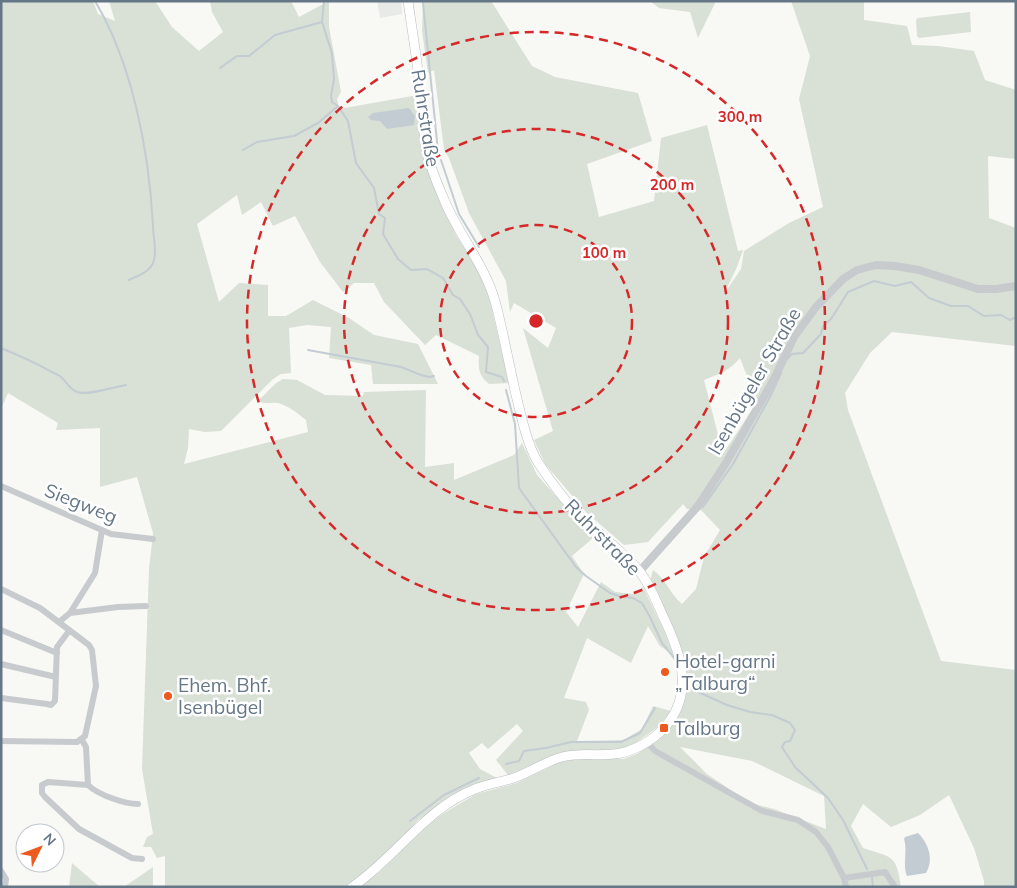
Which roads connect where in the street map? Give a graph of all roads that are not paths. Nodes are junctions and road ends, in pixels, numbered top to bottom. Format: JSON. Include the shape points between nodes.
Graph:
{"nodes":[{"id":1,"x":408,"y":1,"type":"edge"},
{"id":2,"x":1016,"y":286,"type":"edge"},
{"id":3,"x":1,"y":486,"type":"edge"},
{"id":4,"x":102,"y":530,"type":"junction"},
{"id":5,"x":152,"y":538,"type":"dead end"},
{"id":6,"x":639,"y":572,"type":"junction"},
{"id":7,"x":1,"y":589,"type":"edge"},
{"id":8,"x":146,"y":606,"type":"dead end"},
{"id":9,"x":70,"y":613,"type":"junction"},
{"id":10,"x":59,"y":622,"type":"junction"},
{"id":11,"x":1,"y":630,"type":"edge"},
{"id":12,"x":69,"y":630,"type":"junction"},
{"id":13,"x":57,"y":653,"type":"junction"},
{"id":14,"x":1,"y":664,"type":"edge"},
{"id":15,"x":56,"y":677,"type":"junction"},
{"id":16,"x":1,"y":698,"type":"edge"},
{"id":17,"x":82,"y":740,"type":"junction"},
{"id":18,"x":1,"y":741,"type":"edge"},
{"id":19,"x":647,"y":742,"type":"junction"},
{"id":20,"x":88,"y":785,"type":"junction"},
{"id":21,"x":138,"y":804,"type":"dead end"},
{"id":22,"x":142,"y":859,"type":"dead end"},
{"id":23,"x":1,"y":871,"type":"edge"},
{"id":24,"x":844,"y":878,"type":"junction"},
{"id":25,"x":5,"y":887,"type":"edge"},
{"id":26,"x":352,"y":887,"type":"edge"},
{"id":27,"x":846,"y":887,"type":"edge"},
{"id":28,"x":895,"y":887,"type":"edge"}],
"edges":[{"from":1,"to":6,"type":"main road","name":"Ruhrstraße","via":[[429,158],[461,235],[488,281],[522,419],[536,460],[578,514]]},
{"from":2,"to":6,"type":"street","name":"Isenbügeler Straße","via":[[978,289],[918,270],[876,265],[843,279],[816,307],[794,337],[774,379],[698,506]]},
{"from":3,"to":4,"type":"street","name":"Siegweg"},
{"from":4,"to":5,"type":"street","name":"Siegweg","via":[[111,534]]},
{"from":4,"to":9,"type":"street","via":[[95,573]]},
{"from":6,"to":19,"type":"main road","name":"Ruhrstraße","via":[[669,627],[679,652],[683,680],[680,699],[671,720]]},
{"from":7,"to":10,"type":"street","via":[[40,608]]},
{"from":8,"to":9,"type":"street"},
{"from":9,"to":10,"type":"street"},
{"from":10,"to":12,"type":"street"},
{"from":11,"to":13,"type":"street"},
{"from":12,"to":13,"type":"street","via":[[57,647]]},
{"from":12,"to":17,"type":"street","via":[[92,650],[96,686]]},
{"from":13,"to":15,"type":"street"},
{"from":14,"to":15,"type":"street"},
{"from":15,"to":16,"type":"street","via":[[55,701],[51,705]]},
{"from":17,"to":18,"type":"street"},
{"from":17,"to":20,"type":"street","via":[[86,747]]},
{"from":19,"to":24,"type":"street","via":[[655,751],[762,811],[798,820],[816,832]]},
{"from":19,"to":26,"type":"main road","name":"Ruhrstraße","via":[[619,754],[574,754],[558,758],[515,778],[475,789],[428,818],[377,868]]},
{"from":20,"to":21,"type":"street","via":[[129,804]]},
{"from":20,"to":22,"type":"street","via":[[48,782],[42,786],[42,793],[79,829],[132,858]]},
{"from":23,"to":25,"type":"street","via":[[6,878]]},
{"from":24,"to":27,"type":"street"},
{"from":24,"to":28,"type":"street","via":[[885,872]]}]}
